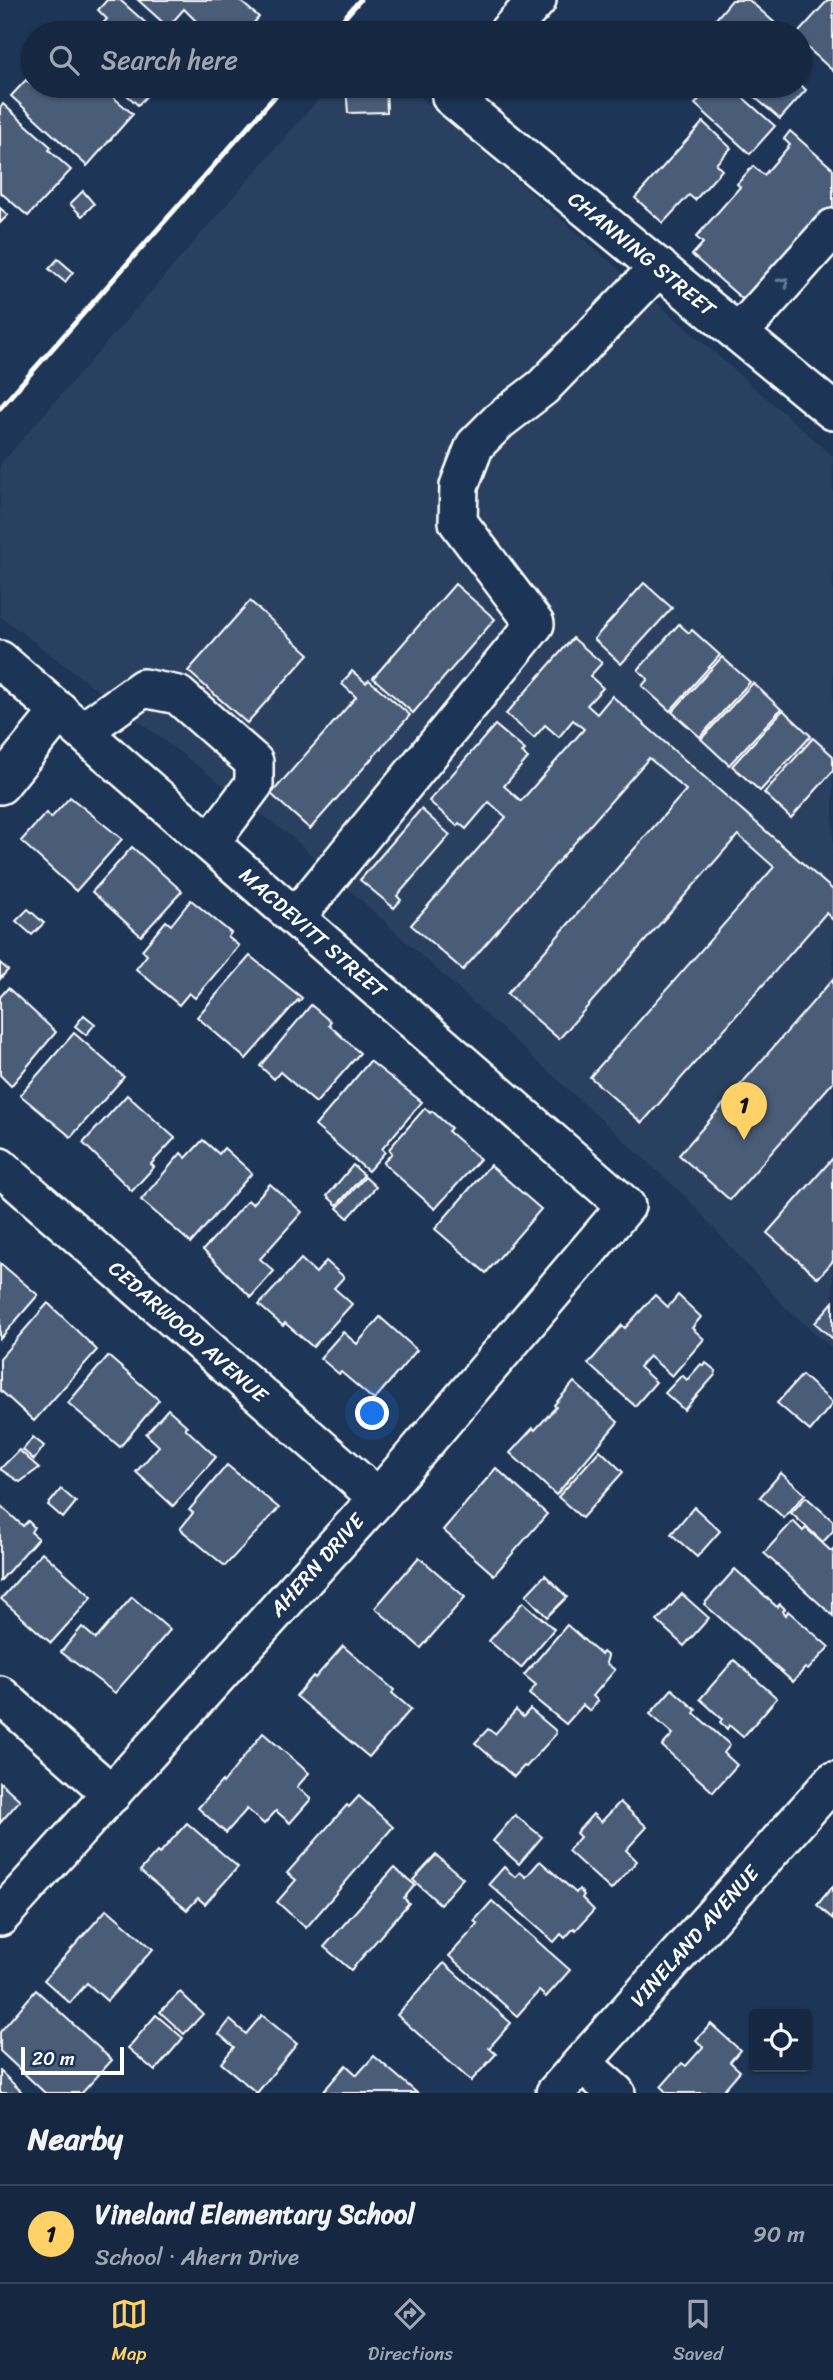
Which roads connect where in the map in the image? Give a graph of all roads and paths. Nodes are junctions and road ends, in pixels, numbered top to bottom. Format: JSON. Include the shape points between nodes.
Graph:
{"nodes":[{"id":1,"x":537,"y":0,"type":"edge"},
{"id":2,"x":518,"y":21,"type":"edge"},
{"id":3,"x":463,"y":98,"type":"edge"},
{"id":4,"x":833,"y":228,"type":"edge"},
{"id":5,"x":659,"y":267,"type":"junction"},
{"id":6,"x":739,"y":333,"type":"junction"},
{"id":7,"x":828,"y":397,"type":"edge"},
{"id":8,"x":0,"y":660,"type":"edge"},
{"id":9,"x":71,"y":721,"type":"junction"},
{"id":10,"x":0,"y":785,"type":"edge"},
{"id":11,"x":210,"y":843,"type":"junction"},
{"id":12,"x":296,"y":918,"type":"junction"},
{"id":13,"x":0,"y":1167,"type":"edge"},
{"id":14,"x":626,"y":1206,"type":"joint"},
{"id":15,"x":378,"y":1498,"type":"junction"},
{"id":16,"x":0,"y":1695,"type":"edge"},
{"id":17,"x":833,"y":1781,"type":"edge"},
{"id":18,"x":112,"y":1794,"type":"junction"},
{"id":19,"x":0,"y":1917,"type":"edge"},
{"id":20,"x":582,"y":2063,"type":"junction"},
{"id":21,"x":555,"y":2093,"type":"edge"},
{"id":22,"x":617,"y":2093,"type":"edge"}],
"edges":[{"from":1,"to":2,"type":"street"},
{"from":3,"to":5,"type":"street","name":"CHANNING STREET"},
{"from":6,"to":4,"type":"street","one_way":true},
{"from":5,"to":6,"type":"street","name":"CHANNING STREET"},
{"from":5,"to":12,"type":"street","via":[[543,387],[475,445],[459,486],[458,522],[535,624]]},
{"from":6,"to":7,"type":"street","name":"CHANNING STREET"},
{"from":8,"to":9,"type":"street","name":"MACDEVITT STREET"},
{"from":9,"to":10,"type":"street"},
{"from":9,"to":11,"type":"street","name":"MACDEVITT STREET"},
{"from":9,"to":11,"type":"street","via":[[143,688],[178,695],[254,762],[254,783]]},
{"from":11,"to":12,"type":"street","name":"MACDEVITT STREET"},
{"from":12,"to":14,"type":"street","name":"MACDEVITT STREET"},
{"from":13,"to":15,"type":"street","name":"CEDARWOOD AVENUE"},
{"from":14,"to":15,"type":"street","name":"AHERN DRIVE"},
{"from":15,"to":18,"type":"street","name":"AHERN DRIVE"},
{"from":16,"to":18,"type":"street"},
{"from":17,"to":20,"type":"street","name":"VINELAND AVENUE"},
{"from":18,"to":19,"type":"street","name":"AHERN DRIVE"},
{"from":20,"to":21,"type":"street","name":"VINELAND AVENUE"},
{"from":20,"to":22,"type":"street"}]}
